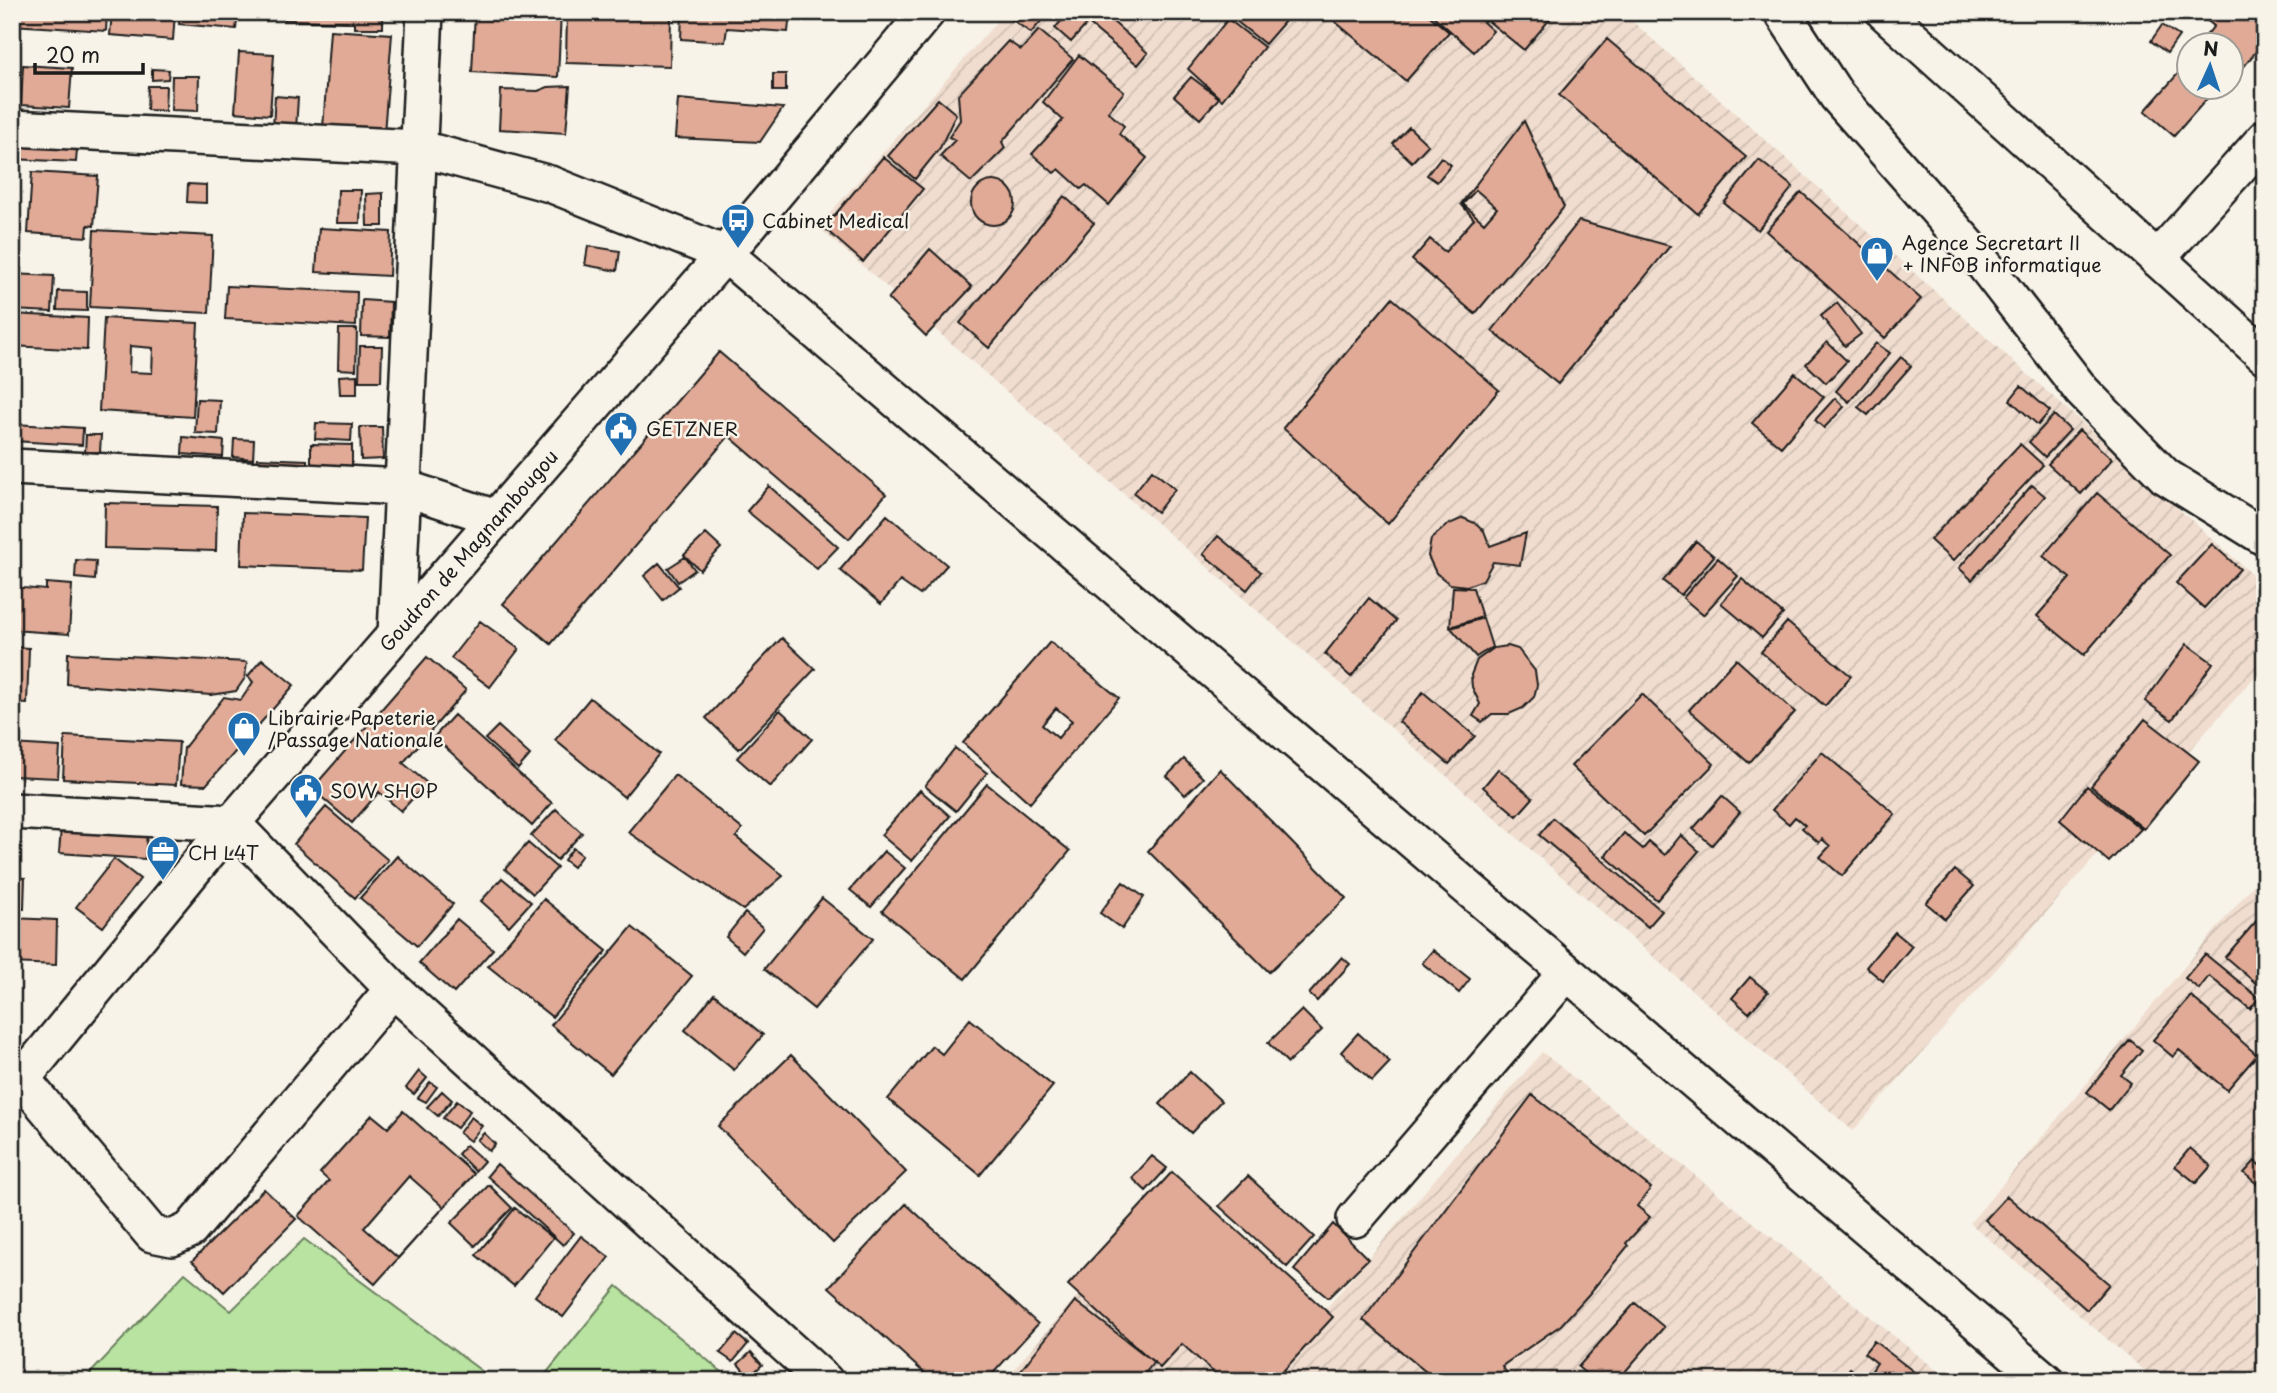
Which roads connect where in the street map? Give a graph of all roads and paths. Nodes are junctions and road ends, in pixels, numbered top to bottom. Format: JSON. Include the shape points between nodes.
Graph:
{"nodes":[{"id":1,"x":425,"y":12,"type":"edge"},
{"id":2,"x":927,"y":12,"type":"edge"},
{"id":3,"x":1782,"y":12,"type":"edge"},
{"id":4,"x":1884,"y":12,"type":"edge"},
{"id":5,"x":12,"y":128,"type":"edge"},
{"id":6,"x":2265,"y":138,"type":"edge"},
{"id":7,"x":418,"y":148,"type":"junction"},
{"id":8,"x":725,"y":254,"type":"junction"},
{"id":9,"x":2157,"y":259,"type":"junction"},
{"id":10,"x":2265,"y":356,"type":"edge"},
{"id":11,"x":12,"y":467,"type":"edge"},
{"id":12,"x":402,"y":487,"type":"junction"},
{"id":13,"x":496,"y":518,"type":"junction"},
{"id":14,"x":2265,"y":538,"type":"edge"},
{"id":15,"x":396,"y":634,"type":"junction"},
{"id":16,"x":12,"y":811,"type":"edge"},
{"id":17,"x":232,"y":823,"type":"junction"},
{"id":18,"x":1567,"y":972,"type":"junction"},
{"id":19,"x":393,"y":989,"type":"junction"},
{"id":20,"x":17,"y":1085,"type":"edge"},
{"id":21,"x":1355,"y":1219,"type":"dead end"},
{"id":22,"x":825,"y":1381,"type":"edge"},
{"id":23,"x":2046,"y":1381,"type":"edge"}],
"edges":[{"from":1,"to":7,"type":"street"},
{"from":2,"to":8,"type":"street","name":"Goudron de Magnambougou"},
{"from":3,"to":14,"type":"street","via":[[1837,96],[1976,254],[2082,391],[2165,476]]},
{"from":4,"to":9,"type":"street"},
{"from":5,"to":7,"type":"street"},
{"from":6,"to":9,"type":"street"},
{"from":7,"to":8,"type":"street","via":[[550,184]]},
{"from":7,"to":12,"type":"street"},
{"from":8,"to":13,"type":"street","name":"Goudron de Magnambougou"},
{"from":8,"to":18,"type":"street"},
{"from":9,"to":10,"type":"street"},
{"from":11,"to":12,"type":"street"},
{"from":12,"to":13,"type":"street"},
{"from":12,"to":15,"type":"street"},
{"from":13,"to":15,"type":"street","name":"Goudron de Magnambougou"},
{"from":15,"to":17,"type":"street","name":"Goudron de Magnambougou"},
{"from":16,"to":17,"type":"street"},
{"from":17,"to":19,"type":"street"},
{"from":17,"to":20,"type":"street","name":"Goudron de Magnambougou"},
{"from":18,"to":21,"type":"street"},
{"from":18,"to":23,"type":"street"},
{"from":19,"to":20,"type":"street","via":[[190,1230],[172,1238],[152,1234]]},
{"from":19,"to":22,"type":"street"}]}
